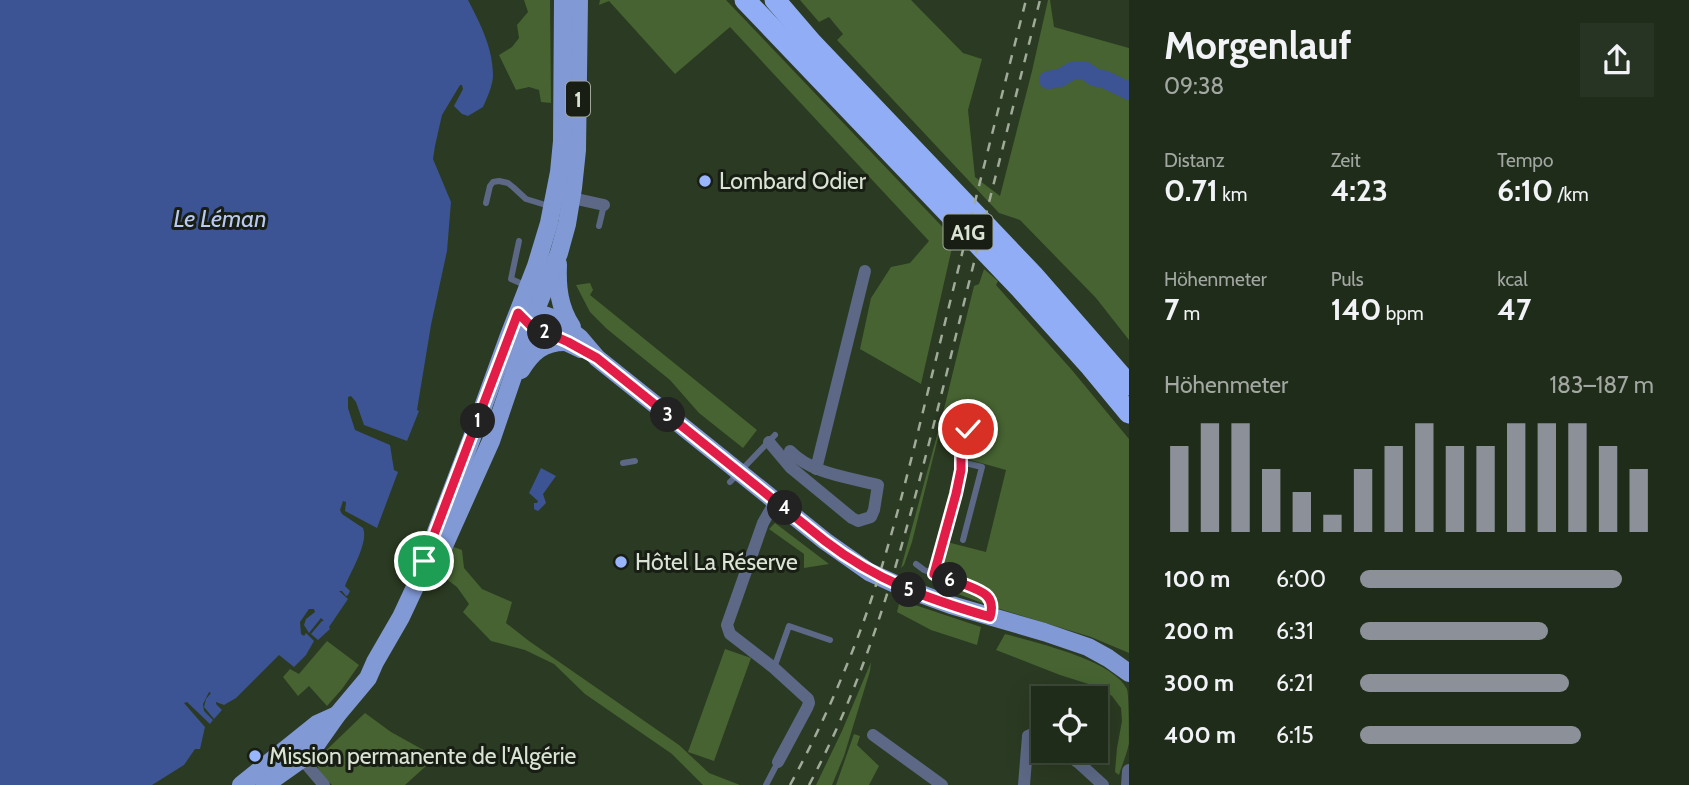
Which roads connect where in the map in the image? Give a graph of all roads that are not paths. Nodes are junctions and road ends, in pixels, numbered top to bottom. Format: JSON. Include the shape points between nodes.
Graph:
{"nodes":[{"id":1,"x":563,"y":0,"type":"edge"},
{"id":2,"x":579,"y":0,"type":"edge"},
{"id":3,"x":745,"y":0,"type":"edge"},
{"id":4,"x":775,"y":0,"type":"edge"},
{"id":5,"x":560,"y":200,"type":"junction"},
{"id":6,"x":486,"y":203,"type":"dead end"},
{"id":7,"x":604,"y":205,"type":"joint"},
{"id":8,"x":600,"y":226,"type":"dead end"},
{"id":9,"x":519,"y":241,"type":"dead end"},
{"id":10,"x":559,"y":253,"type":"junction"},
{"id":11,"x":865,"y":271,"type":"dead end"},
{"id":12,"x":529,"y":286,"type":"junction"},
{"id":13,"x":528,"y":316,"type":"junction"},
{"id":14,"x":574,"y":340,"type":"junction"},
{"id":15,"x":1129,"y":385,"type":"edge"},
{"id":16,"x":508,"y":392,"type":"junction"},
{"id":17,"x":1129,"y":413,"type":"edge"},
{"id":18,"x":968,"y":429,"type":"dead end"},
{"id":19,"x":772,"y":438,"type":"joint"},
{"id":20,"x":790,"y":451,"type":"dead end"},
{"id":21,"x":635,"y":461,"type":"dead end"},
{"id":22,"x":961,"y":462,"type":"junction"},
{"id":23,"x":623,"y":463,"type":"dead end"},
{"id":24,"x":816,"y":468,"type":"junction"},
{"id":25,"x":735,"y":476,"type":"junction"},
{"id":26,"x":776,"y":500,"type":"junction"},
{"id":27,"x":964,"y":540,"type":"dead end"},
{"id":28,"x":916,"y":564,"type":"dead end"},
{"id":29,"x":934,"y":574,"type":"junction"},
{"id":30,"x":990,"y":617,"type":"junction"},
{"id":31,"x":830,"y":640,"type":"dead end"},
{"id":32,"x":774,"y":668,"type":"junction"},
{"id":33,"x":1128,"y":674,"type":"edge"},
{"id":34,"x":368,"y":678,"type":"junction"},
{"id":35,"x":873,"y":735,"type":"dead end"},
{"id":36,"x":1031,"y":736,"type":"edge"},
{"id":37,"x":296,"y":752,"type":"junction"},
{"id":38,"x":778,"y":762,"type":"joint"},
{"id":39,"x":1079,"y":763,"type":"edge"},
{"id":40,"x":1129,"y":771,"type":"edge"},
{"id":41,"x":241,"y":785,"type":"edge"},
{"id":42,"x":265,"y":785,"type":"edge"},
{"id":43,"x":324,"y":785,"type":"edge"},
{"id":44,"x":766,"y":785,"type":"edge"},
{"id":45,"x":942,"y":785,"type":"edge"},
{"id":46,"x":1024,"y":785,"type":"edge"},
{"id":47,"x":1103,"y":785,"type":"edge"},
{"id":48,"x":1128,"y":785,"type":"edge"}],
"edges":[{"from":1,"to":5,"type":"main road","number":"1"},
{"from":2,"to":5,"type":"main road","number":"1","via":[[576,163]]},
{"from":3,"to":17,"type":"highway","number":"A1G","via":[[1011,278]]},
{"from":4,"to":15,"type":"highway","number":"A1G","via":[[1033,275]]},
{"from":5,"to":6,"type":"lane","via":[[530,201],[499,181],[492,184]]},
{"from":5,"to":7,"type":"street"},
{"from":5,"to":10,"type":"main road","number":"1"},
{"from":5,"to":12,"type":"main road","number":"1"},
{"from":7,"to":8,"type":"lane"},
{"from":9,"to":12,"type":"lane","via":[[511,279]]},
{"from":10,"to":13,"type":"main road","number":"1"},
{"from":10,"to":14,"type":"main road","via":[[560,301]]},
{"from":11,"to":24,"type":"street"},
{"from":12,"to":13,"type":"main road","number":"1"},
{"from":13,"to":14,"type":"main road"},
{"from":13,"to":16,"type":"main road","number":"1"},
{"from":13,"to":34,"type":"main road","number":"1","via":[[415,587]]},
{"from":14,"to":16,"type":"main road","via":[[537,349]]},
{"from":14,"to":25,"type":"main road"},
{"from":16,"to":34,"type":"main road","number":"1","via":[[410,625],[388,662]]},
{"from":18,"to":22,"type":"lane"},
{"from":19,"to":24,"type":"street","via":[[790,467],[852,518],[871,517],[878,485]]},
{"from":19,"to":25,"type":"lane"},
{"from":20,"to":24,"type":"street"},
{"from":21,"to":23,"type":"lane"},
{"from":22,"to":27,"type":"lane","via":[[982,467]]},
{"from":22,"to":29,"type":"lane"},
{"from":25,"to":26,"type":"main road"},
{"from":26,"to":30,"type":"main road","via":[[838,551],[879,577]]},
{"from":26,"to":32,"type":"street","via":[[763,523],[727,625],[730,634]]},
{"from":28,"to":29,"type":"lane"},
{"from":29,"to":30,"type":"lane","via":[[984,593],[991,603]]},
{"from":30,"to":33,"type":"main road","via":[[1088,647]]},
{"from":31,"to":32,"type":"lane","via":[[789,626]]},
{"from":32,"to":38,"type":"street","via":[[808,699]]},
{"from":34,"to":37,"type":"main road","number":"1","via":[[337,715],[317,724]]},
{"from":35,"to":45,"type":"street"},
{"from":36,"to":46,"type":"street","via":[[1027,739]]},
{"from":37,"to":41,"type":"main road","number":"1"},
{"from":37,"to":42,"type":"main road","number":"1"},
{"from":37,"to":43,"type":"street"},
{"from":38,"to":44,"type":"lane"},
{"from":39,"to":47,"type":"street"},
{"from":40,"to":48,"type":"street"}]}
